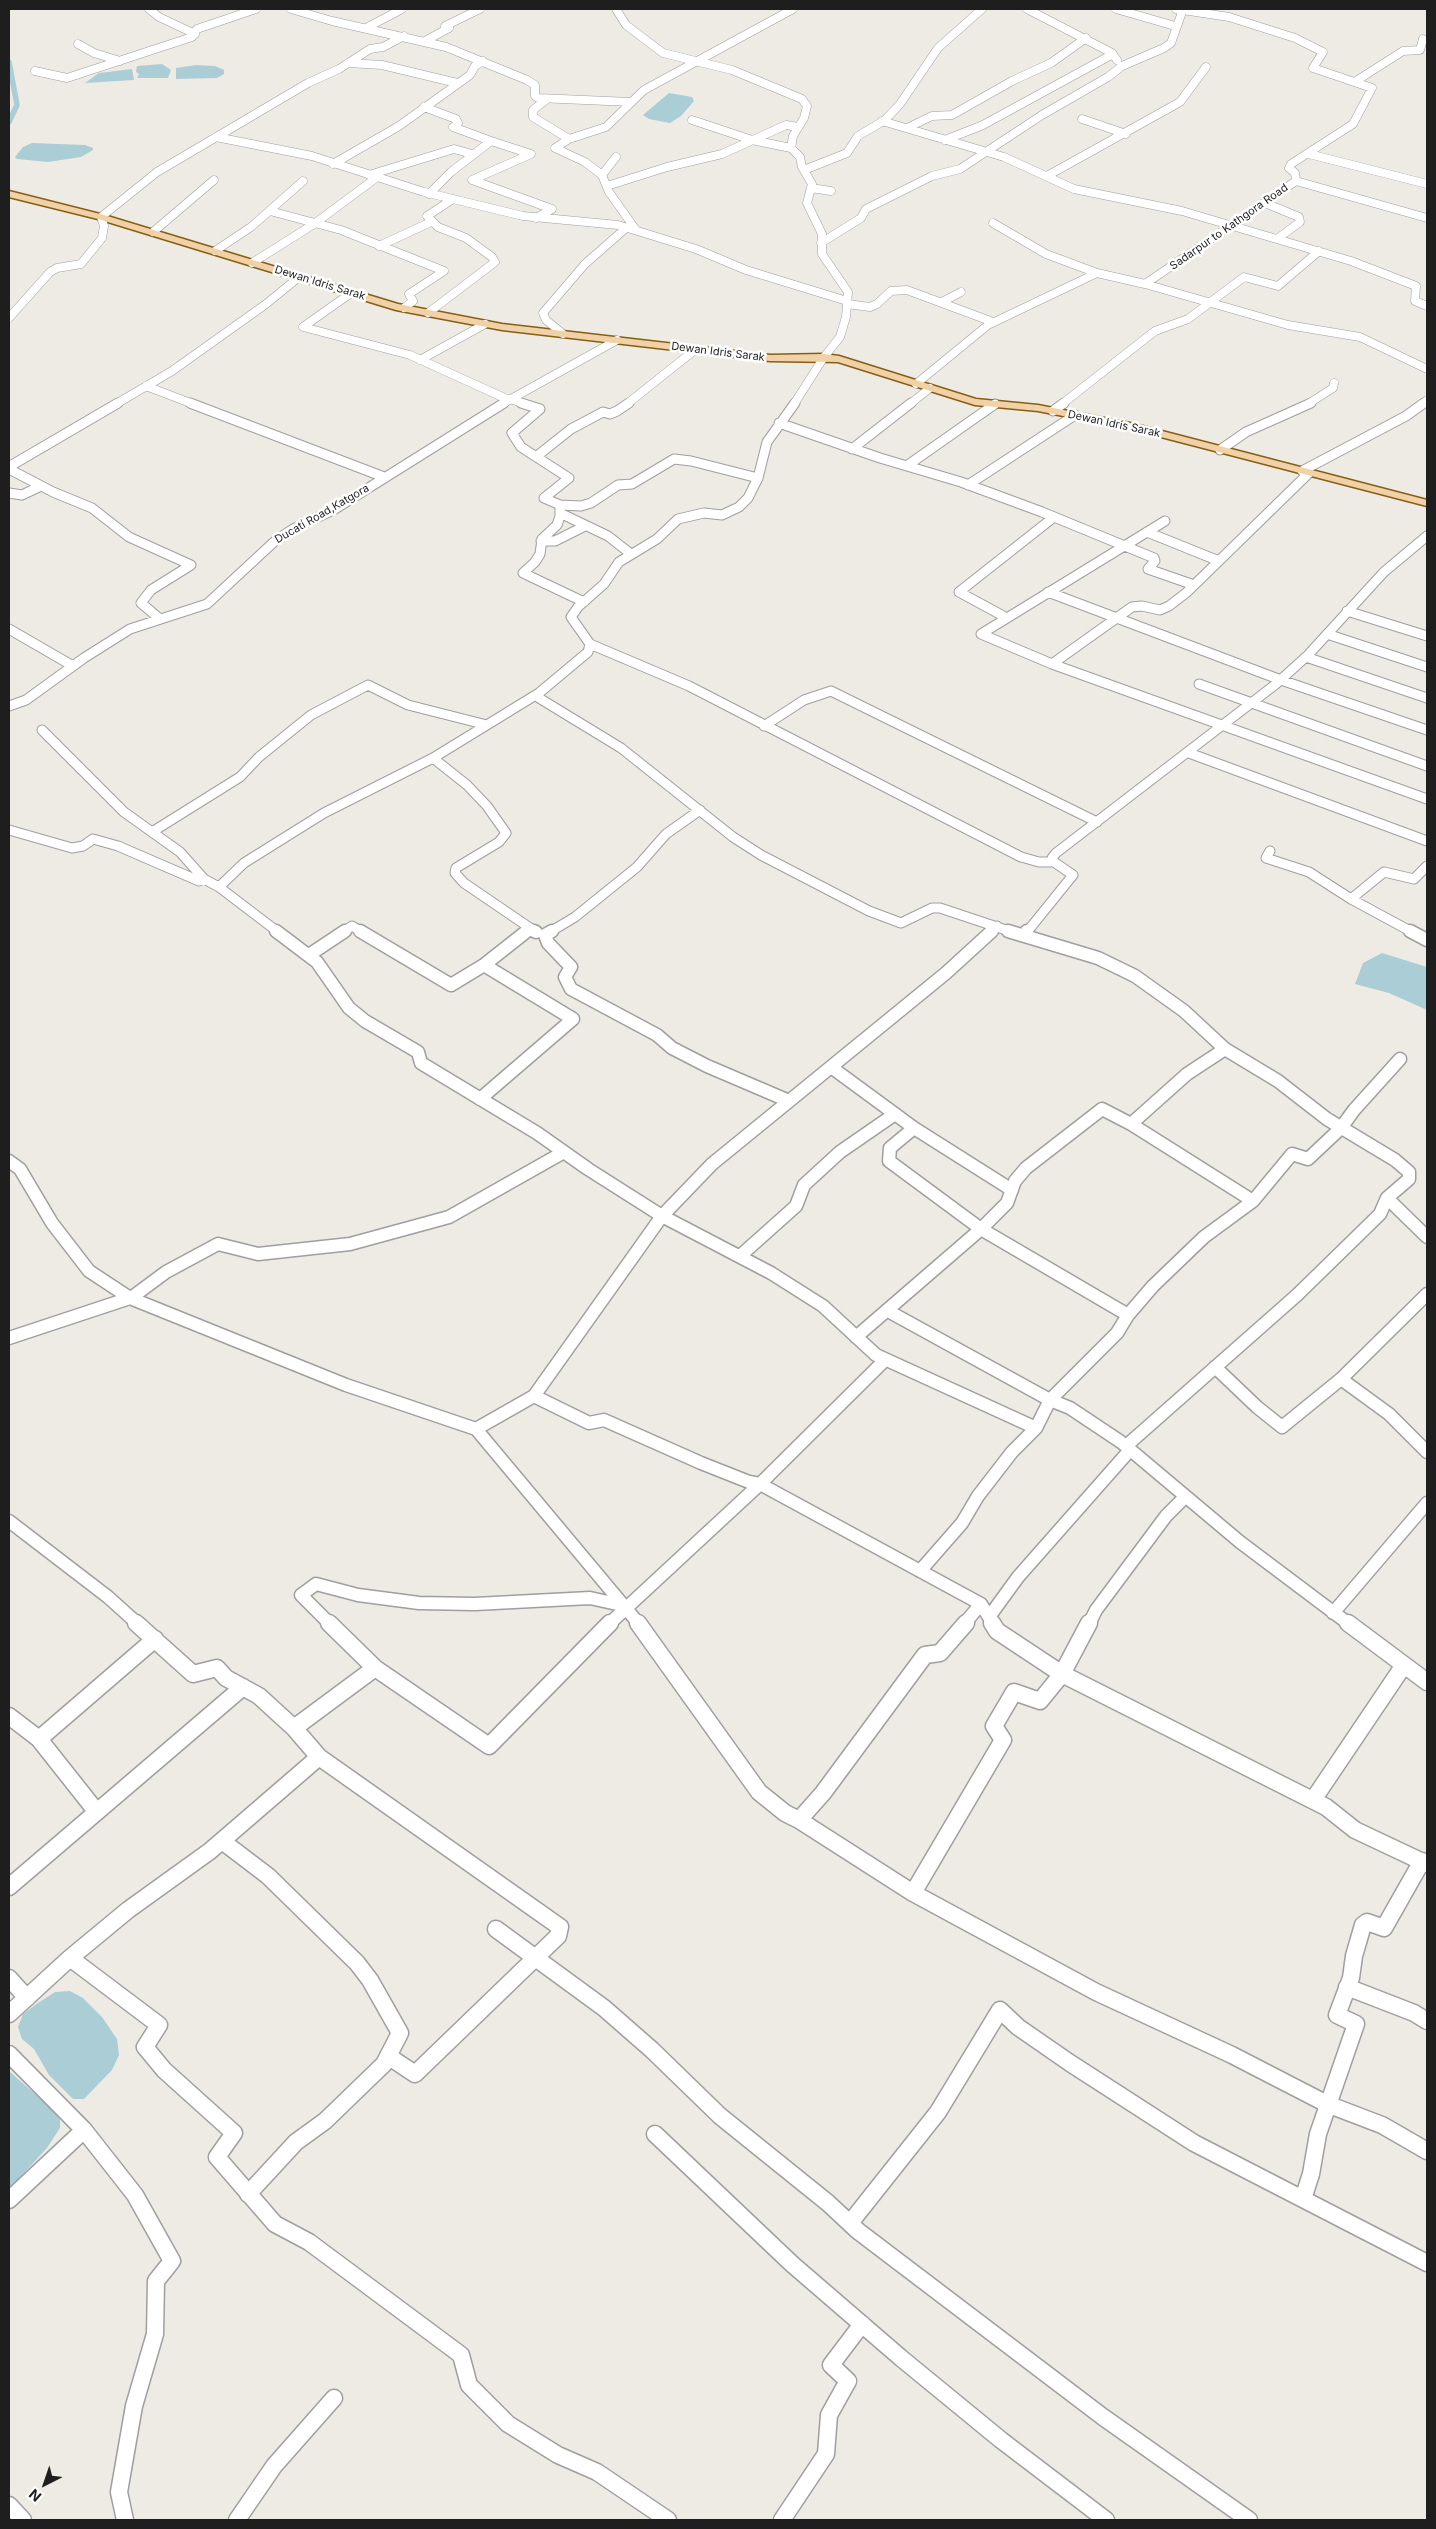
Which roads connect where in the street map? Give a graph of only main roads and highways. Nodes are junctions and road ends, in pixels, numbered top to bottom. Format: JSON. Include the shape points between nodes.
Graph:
{"nodes":[{"id":1,"x":9,"y":194,"type":"edge"},
{"id":2,"x":1427,"y":503,"type":"edge"}],
"edges":[{"from":1,"to":2,"type":"main road","name":"Dewan Idris Sarak","via":[[58,204],[404,308],[486,324],[770,358],[824,356],[975,402],[1053,411],[1135,427]]}]}
